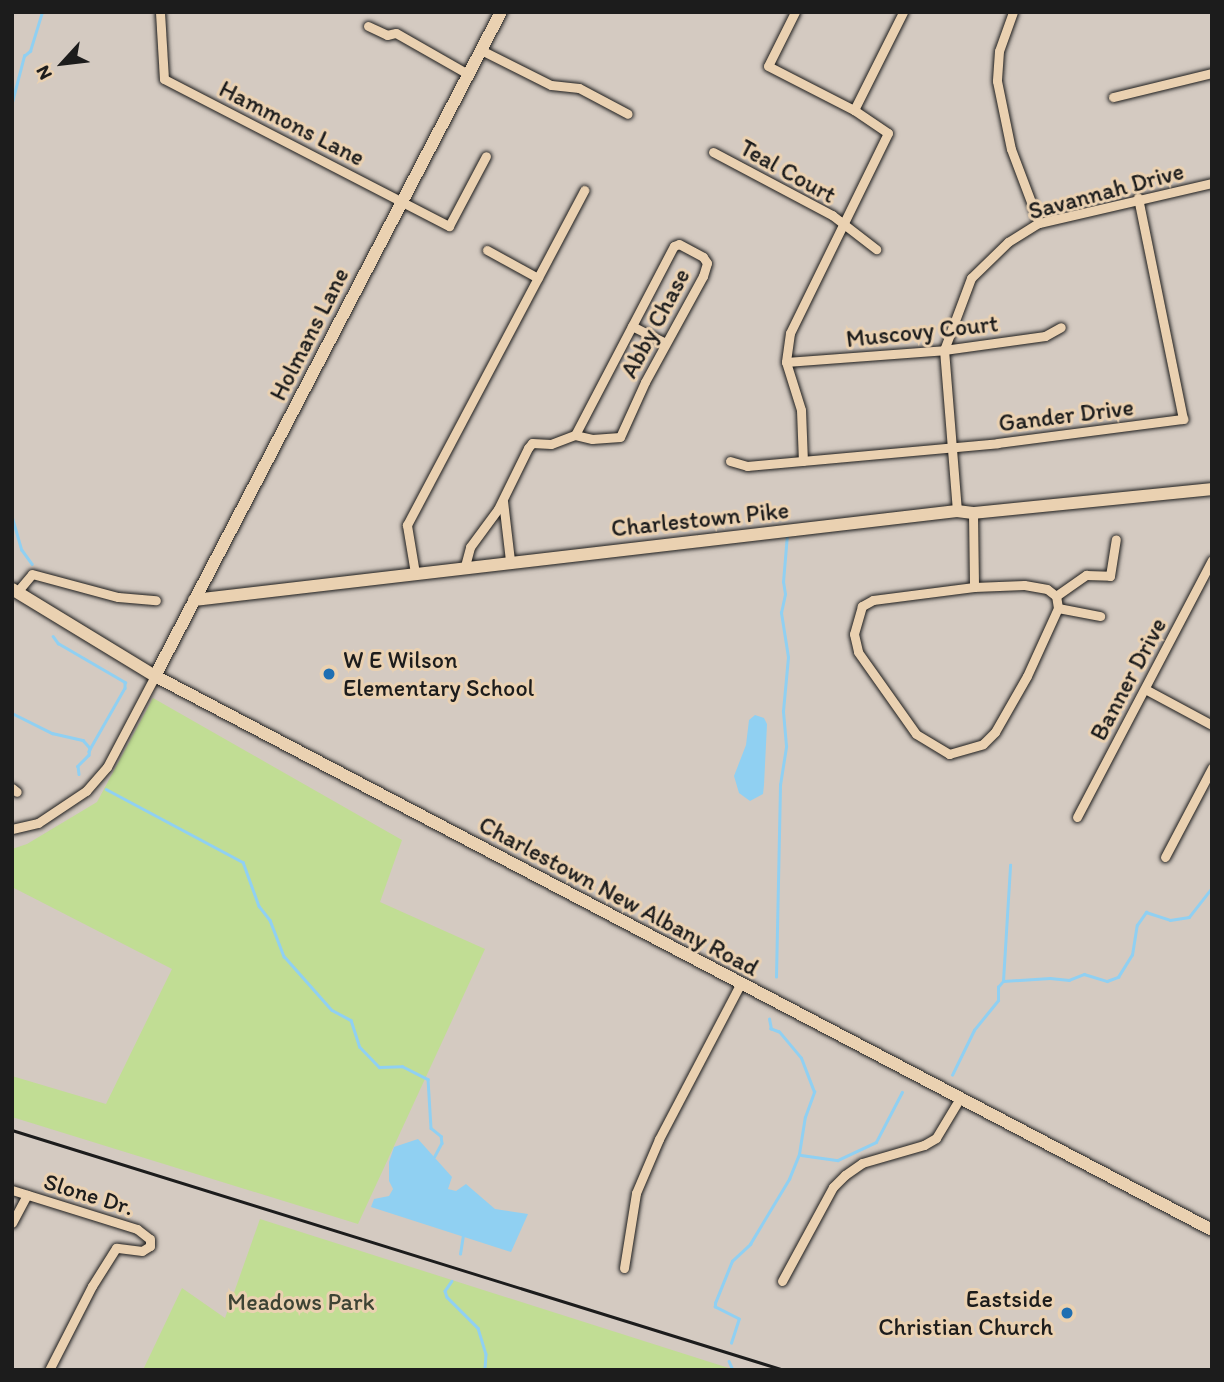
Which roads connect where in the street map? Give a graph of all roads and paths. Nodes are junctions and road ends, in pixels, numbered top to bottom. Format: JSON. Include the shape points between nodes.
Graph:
{"nodes":[{"id":1,"x":160,"y":12,"type":"edge"},
{"id":2,"x":500,"y":12,"type":"edge"},
{"id":3,"x":795,"y":12,"type":"edge"},
{"id":4,"x":902,"y":12,"type":"edge"},
{"id":5,"x":1013,"y":12,"type":"edge"},
{"id":6,"x":368,"y":26,"type":"dead end"},
{"id":7,"x":481,"y":50,"type":"junction"},
{"id":8,"x":1212,"y":73,"type":"edge"},
{"id":9,"x":468,"y":74,"type":"junction"},
{"id":10,"x":1113,"y":97,"type":"dead end"},
{"id":11,"x":854,"y":110,"type":"junction"},
{"id":12,"x":628,"y":114,"type":"dead end"},
{"id":13,"x":713,"y":152,"type":"dead end"},
{"id":14,"x":486,"y":156,"type":"dead end"},
{"id":15,"x":1212,"y":183,"type":"edge"},
{"id":16,"x":584,"y":190,"type":"dead end"},
{"id":17,"x":1138,"y":198,"type":"junction"},
{"id":18,"x":401,"y":201,"type":"junction"},
{"id":19,"x":1039,"y":223,"type":"junction"},
{"id":20,"x":843,"y":226,"type":"junction"},
{"id":21,"x":876,"y":249,"type":"dead end"},
{"id":22,"x":487,"y":250,"type":"dead end"},
{"id":23,"x":538,"y":278,"type":"junction"},
{"id":24,"x":632,"y":326,"type":"junction"},
{"id":25,"x":1061,"y":327,"type":"dead end"},
{"id":26,"x":666,"y":343,"type":"junction"},
{"id":27,"x":944,"y":350,"type":"junction"},
{"id":28,"x":786,"y":362,"type":"junction"},
{"id":29,"x":575,"y":435,"type":"junction"},
{"id":30,"x":952,"y":447,"type":"junction"},
{"id":31,"x":730,"y":461,"type":"dead end"},
{"id":32,"x":803,"y":461,"type":"junction"},
{"id":33,"x":1212,"y":489,"type":"edge"},
{"id":34,"x":503,"y":499,"type":"junction"},
{"id":35,"x":957,"y":511,"type":"junction"},
{"id":36,"x":972,"y":513,"type":"junction"},
{"id":37,"x":1115,"y":539,"type":"dead end"},
{"id":38,"x":1212,"y":559,"type":"edge"},
{"id":39,"x":510,"y":561,"type":"junction"},
{"id":40,"x":465,"y":566,"type":"junction"},
{"id":41,"x":415,"y":573,"type":"junction"},
{"id":42,"x":974,"y":587,"type":"junction"},
{"id":43,"x":14,"y":590,"type":"edge"},
{"id":44,"x":1056,"y":596,"type":"junction"},
{"id":45,"x":156,"y":600,"type":"dead end"},
{"id":46,"x":194,"y":600,"type":"junction"},
{"id":47,"x":1058,"y":608,"type":"junction"},
{"id":48,"x":1100,"y":616,"type":"dead end"},
{"id":49,"x":155,"y":676,"type":"junction"},
{"id":50,"x":1145,"y":689,"type":"junction"},
{"id":51,"x":1212,"y":725,"type":"edge"},
{"id":52,"x":1212,"y":768,"type":"edge"},
{"id":53,"x":1077,"y":817,"type":"dead end"},
{"id":54,"x":12,"y":830,"type":"edge"},
{"id":55,"x":1165,"y":857,"type":"dead end"},
{"id":56,"x":741,"y":983,"type":"junction"},
{"id":57,"x":960,"y":1098,"type":"junction"},
{"id":58,"x":12,"y":1190,"type":"edge"},
{"id":59,"x":27,"y":1195,"type":"junction"},
{"id":60,"x":12,"y":1223,"type":"edge"},
{"id":61,"x":1212,"y":1230,"type":"edge"},
{"id":62,"x":624,"y":1268,"type":"dead end"},
{"id":63,"x":782,"y":1281,"type":"dead end"},
{"id":64,"x":48,"y":1370,"type":"edge"}],
"edges":[{"from":1,"to":18,"type":"street","name":"Hammons Lane","via":[[164,79]]},
{"from":2,"to":7,"type":"main road","name":"Holmans Lane"},
{"from":3,"to":11,"type":"street","via":[[768,65]]},
{"from":4,"to":11,"type":"street"},
{"from":5,"to":19,"type":"street","via":[[999,51],[996,81],[1011,149]]},
{"from":6,"to":9,"type":"street","via":[[387,35],[396,33]]},
{"from":7,"to":9,"type":"main road","name":"Holmans Lane"},
{"from":7,"to":12,"type":"street","via":[[551,85],[579,88]]},
{"from":8,"to":10,"type":"street"},
{"from":9,"to":18,"type":"main road","name":"Holmans Lane"},
{"from":11,"to":20,"type":"street","via":[[888,133]]},
{"from":13,"to":20,"type":"street","name":"Teal Court","via":[[832,215]]},
{"from":14,"to":18,"type":"street","name":"Hammons Lane","via":[[449,226]]},
{"from":15,"to":17,"type":"street","name":"Savannah Drive"},
{"from":16,"to":23,"type":"street"},
{"from":17,"to":19,"type":"street","name":"Savannah Drive"},
{"from":17,"to":30,"type":"street","name":"Gander Drive","via":[[1183,419]]},
{"from":18,"to":46,"type":"main road","name":"Holmans Lane"},
{"from":19,"to":27,"type":"street","name":"Savannah Drive","via":[[1007,242],[971,278]]},
{"from":20,"to":21,"type":"street","name":"Teal Court"},
{"from":20,"to":28,"type":"street","via":[[796,317]]},
{"from":22,"to":23,"type":"street"},
{"from":23,"to":41,"type":"street","via":[[407,525]]},
{"from":24,"to":26,"type":"street"},
{"from":24,"to":26,"type":"street","name":"Abby Chase","via":[[665,260],[679,244],[707,263]]},
{"from":24,"to":29,"type":"street","name":"Abby Chase"},
{"from":25,"to":27,"type":"street","name":"Muscovy Court","via":[[1045,336]]},
{"from":26,"to":29,"type":"street","name":"Abby Chase","via":[[620,437]]},
{"from":27,"to":28,"type":"street","name":"Muscovy Court"},
{"from":27,"to":30,"type":"street","name":"Savannah Drive"},
{"from":28,"to":32,"type":"street","via":[[801,410]]},
{"from":29,"to":34,"type":"street","name":"Abby Chase","via":[[551,444],[532,443]]},
{"from":30,"to":32,"type":"street","name":"Gander Drive"},
{"from":30,"to":35,"type":"street","name":"Savannah Drive"},
{"from":31,"to":32,"type":"street","name":"Gander Drive","via":[[747,466]]},
{"from":33,"to":36,"type":"main road","name":"Charlestown Pike"},
{"from":34,"to":39,"type":"street"},
{"from":34,"to":40,"type":"street","name":"Abby Chase","via":[[470,548]]},
{"from":35,"to":36,"type":"main road","name":"Charlestown Pike"},
{"from":35,"to":39,"type":"main road","name":"Charlestown Pike"},
{"from":36,"to":42,"type":"street"},
{"from":37,"to":44,"type":"street","via":[[1110,576],[1086,575]]},
{"from":38,"to":50,"type":"street","name":"Banner Drive"},
{"from":39,"to":40,"type":"main road","name":"Charlestown Pike"},
{"from":40,"to":41,"type":"main road","name":"Charlestown Pike"},
{"from":41,"to":46,"type":"main road","name":"Charlestown Pike"},
{"from":42,"to":44,"type":"street","via":[[1024,585],[1047,589]]},
{"from":42,"to":47,"type":"street","via":[[873,600],[862,606],[854,634],[858,652],[916,734],[949,754],[983,744],[995,732]]},
{"from":43,"to":45,"type":"street","via":[[32,574],[117,597]]},
{"from":43,"to":49,"type":"main road","name":"Charlestown New Albany Road"},
{"from":44,"to":47,"type":"street"},
{"from":46,"to":49,"type":"main road","name":"Holmans Lane"},
{"from":47,"to":48,"type":"street"},
{"from":49,"to":54,"type":"street","via":[[107,766],[86,791],[38,823]]},
{"from":49,"to":56,"type":"main road","name":"Charlestown New Albany Road"},
{"from":50,"to":51,"type":"street"},
{"from":50,"to":53,"type":"street","name":"Banner Drive"},
{"from":52,"to":55,"type":"street"},
{"from":56,"to":57,"type":"main road","name":"Charlestown New Albany Road"},
{"from":56,"to":62,"type":"street","via":[[659,1139],[636,1193]]},
{"from":57,"to":61,"type":"main road","name":"Charlestown New Albany Road"},
{"from":57,"to":63,"type":"street","via":[[936,1138],[862,1163],[833,1187]]},
{"from":58,"to":59,"type":"street","name":"Slone Dr."},
{"from":59,"to":60,"type":"street"},
{"from":59,"to":64,"type":"street","name":"Slone Dr.","via":[[137,1229],[150,1239],[150,1246],[142,1251],[116,1248]]}]}
